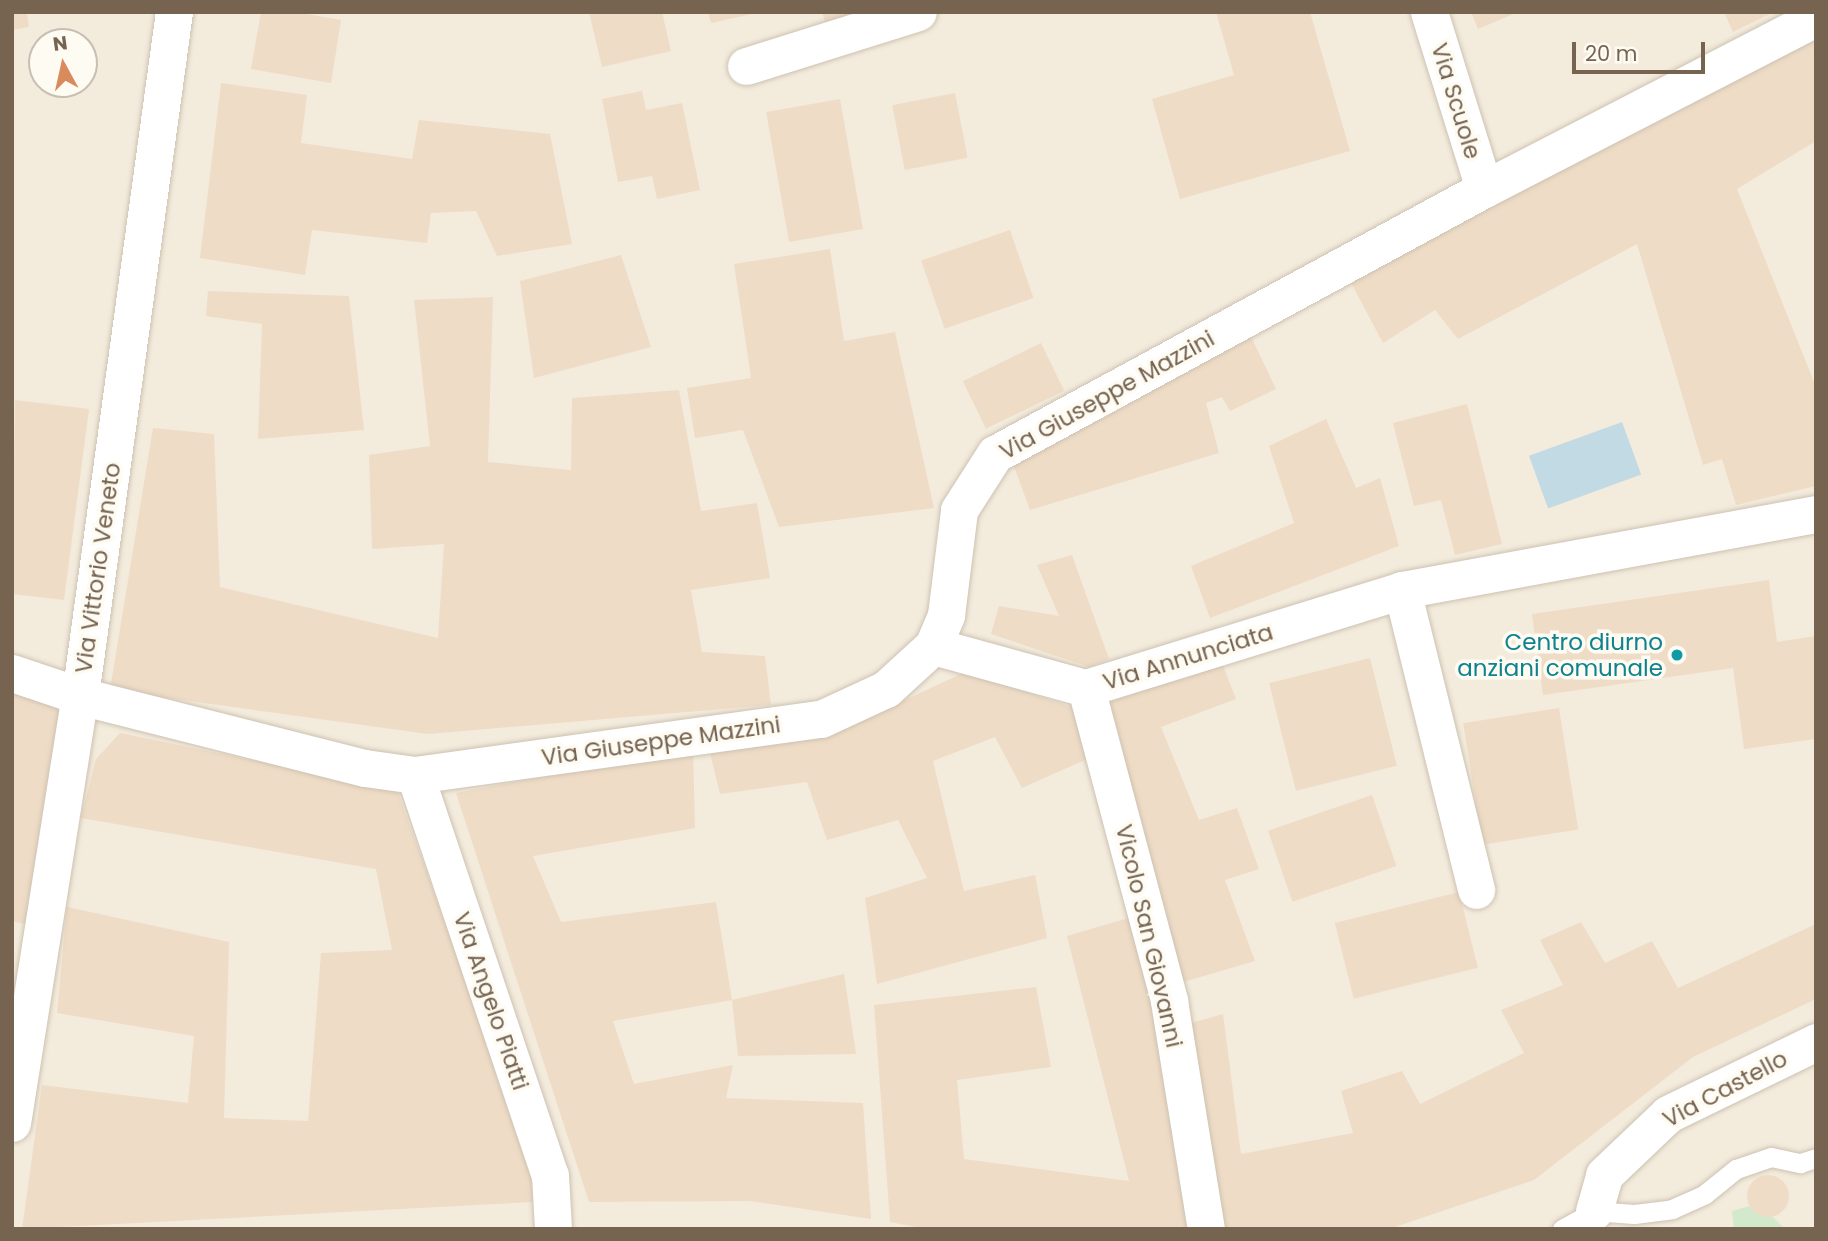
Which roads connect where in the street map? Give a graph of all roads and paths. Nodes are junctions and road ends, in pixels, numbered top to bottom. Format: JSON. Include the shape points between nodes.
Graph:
{"nodes":[{"id":1,"x":174,"y":12,"type":"edge"},
{"id":2,"x":918,"y":12,"type":"edge"},
{"id":3,"x":1429,"y":12,"type":"edge"},
{"id":4,"x":1816,"y":18,"type":"edge"},
{"id":5,"x":746,"y":66,"type":"dead end"},
{"id":6,"x":1484,"y":190,"type":"junction"},
{"id":7,"x":1816,"y":514,"type":"edge"},
{"id":8,"x":1402,"y":590,"type":"junction"},
{"id":9,"x":933,"y":646,"type":"junction"},
{"id":10,"x":12,"y":673,"type":"edge"},
{"id":11,"x":1086,"y":688,"type":"junction"},
{"id":12,"x":80,"y":696,"type":"junction"},
{"id":13,"x":415,"y":775,"type":"junction"},
{"id":14,"x":1476,"y":890,"type":"dead end"},
{"id":15,"x":1816,"y":1042,"type":"edge"},
{"id":16,"x":12,"y":1123,"type":"edge"},
{"id":17,"x":1816,"y":1158,"type":"edge"},
{"id":18,"x":1594,"y":1211,"type":"junction"},
{"id":19,"x":553,"y":1229,"type":"edge"},
{"id":20,"x":1206,"y":1229,"type":"edge"},
{"id":21,"x":1562,"y":1229,"type":"edge"}],
"edges":[{"from":1,"to":12,"type":"street","name":"Via Vittorio Veneto"},
{"from":2,"to":5,"type":"street"},
{"from":3,"to":6,"type":"street","name":"Via Scuole"},
{"from":4,"to":6,"type":"street","name":"Via Giuseppe Mazzini"},
{"from":6,"to":9,"type":"street","name":"Via Giuseppe Mazzini","via":[[995,454],[959,510],[946,615]]},
{"from":7,"to":8,"type":"street","name":"Via Annunciata"},
{"from":8,"to":11,"type":"street","name":"Via Annunciata"},
{"from":8,"to":14,"type":"street"},
{"from":9,"to":11,"type":"street","name":"Via Annunciata"},
{"from":9,"to":13,"type":"street","name":"Via Giuseppe Mazzini","via":[[886,689],[821,719]]},
{"from":10,"to":12,"type":"street","name":"Via Giuseppe Mazzini"},
{"from":11,"to":20,"type":"street","name":"Vicolo San Giovanni","via":[[1170,1001]]},
{"from":12,"to":13,"type":"street","name":"Via Giuseppe Mazzini","via":[[365,768]]},
{"from":12,"to":16,"type":"street","name":"Via Vittorio Veneto"},
{"from":13,"to":19,"type":"street","name":"Via Angelo Piatti","via":[[550,1175]]},
{"from":15,"to":18,"type":"street","name":"Via Castello","via":[[1668,1114],[1604,1175]]},
{"from":17,"to":18,"type":"lane","via":[[1800,1163],[1772,1157],[1736,1169],[1705,1194],[1672,1209],[1634,1214]]},
{"from":18,"to":21,"type":"lane"}]}
